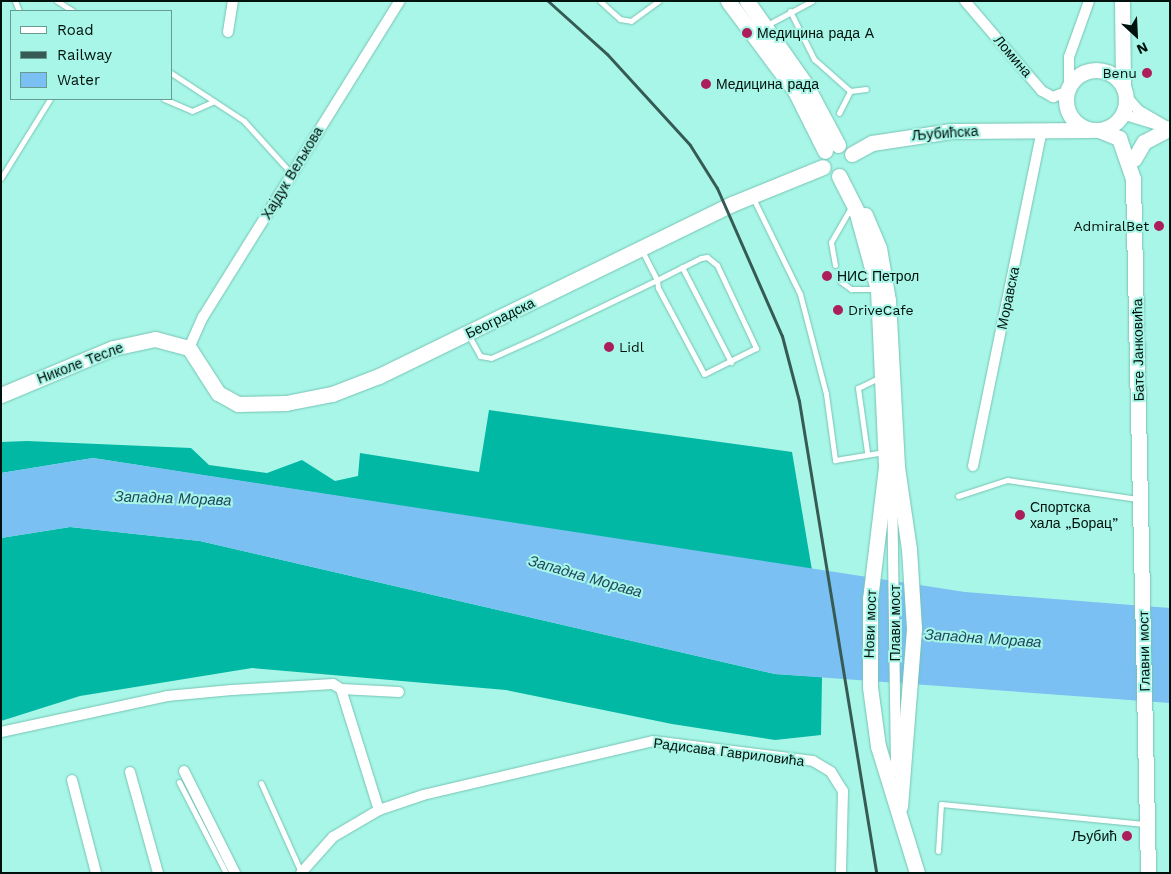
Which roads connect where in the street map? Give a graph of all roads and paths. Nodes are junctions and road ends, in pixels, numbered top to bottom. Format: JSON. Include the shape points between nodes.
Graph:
{"nodes":[{"id":1,"x":58,"y":1,"type":"edge"},
{"id":2,"x":234,"y":1,"type":"edge"},
{"id":3,"x":400,"y":1,"type":"edge"},
{"id":4,"x":600,"y":1,"type":"edge"},
{"id":5,"x":646,"y":1,"type":"edge"},
{"id":6,"x":659,"y":1,"type":"edge"},
{"id":7,"x":728,"y":1,"type":"edge"},
{"id":8,"x":747,"y":1,"type":"edge"},
{"id":9,"x":812,"y":1,"type":"edge"},
{"id":10,"x":965,"y":1,"type":"edge"},
{"id":11,"x":1089,"y":1,"type":"edge"},
{"id":12,"x":1122,"y":1,"type":"edge"},
{"id":13,"x":652,"y":7,"type":"junction"},
{"id":14,"x":72,"y":10,"type":"edge"},
{"id":15,"x":790,"y":11,"type":"junction"},
{"id":16,"x":767,"y":25,"type":"junction"},
{"id":17,"x":228,"y":32,"type":"dead end"},
{"id":18,"x":1124,"y":36,"type":"junction"},
{"id":19,"x":1093,"y":70,"type":"junction"},
{"id":20,"x":172,"y":75,"type":"edge"},
{"id":21,"x":850,"y":90,"type":"junction"},
{"id":22,"x":866,"y":90,"type":"dead end"},
{"id":23,"x":1125,"y":91,"type":"junction"},
{"id":24,"x":1067,"y":95,"type":"junction"},
{"id":25,"x":49,"y":100,"type":"edge"},
{"id":26,"x":166,"y":100,"type":"edge"},
{"id":27,"x":214,"y":101,"type":"junction"},
{"id":28,"x":839,"y":113,"type":"dead end"},
{"id":29,"x":1122,"y":116,"type":"junction"},
{"id":30,"x":1168,"y":127,"type":"edge"},
{"id":31,"x":1042,"y":130,"type":"junction"},
{"id":32,"x":1095,"y":130,"type":"junction"},
{"id":33,"x":831,"y":148,"type":"junction"},
{"id":34,"x":852,"y":154,"type":"junction"},
{"id":35,"x":1133,"y":166,"type":"junction"},
{"id":36,"x":823,"y":167,"type":"junction"},
{"id":37,"x":291,"y":173,"type":"junction"},
{"id":38,"x":844,"y":174,"type":"junction"},
{"id":39,"x":1,"y":178,"type":"edge"},
{"id":40,"x":752,"y":195,"type":"junction"},
{"id":41,"x":853,"y":206,"type":"junction"},
{"id":42,"x":641,"y":248,"type":"junction"},
{"id":43,"x":835,"y":265,"type":"dead end"},
{"id":44,"x":682,"y":267,"type":"junction"},
{"id":45,"x":657,"y":280,"type":"junction"},
{"id":46,"x":840,"y":281,"type":"dead end"},
{"id":47,"x":878,"y":290,"type":"junction"},
{"id":48,"x":468,"y":334,"type":"junction"},
{"id":49,"x":189,"y":348,"type":"junction"},
{"id":50,"x":731,"y":362,"type":"junction"},
{"id":51,"x":882,"y":377,"type":"junction"},
{"id":52,"x":1,"y":395,"type":"edge"},
{"id":53,"x":867,"y":452,"type":"junction"},
{"id":54,"x":885,"y":452,"type":"junction"},
{"id":55,"x":973,"y":466,"type":"dead end"},
{"id":56,"x":891,"y":467,"type":"junction"},
{"id":57,"x":958,"y":496,"type":"dead end"},
{"id":58,"x":1142,"y":500,"type":"junction"},
{"id":59,"x":1143,"y":528,"type":"joint"},
{"id":60,"x":341,"y":690,"type":"junction"},
{"id":61,"x":399,"y":692,"type":"dead end"},
{"id":62,"x":1,"y":732,"type":"edge"},
{"id":63,"x":184,"y":771,"type":"dead end"},
{"id":64,"x":130,"y":772,"type":"dead end"},
{"id":65,"x":896,"y":779,"type":"junction"},
{"id":66,"x":72,"y":780,"type":"dead end"},
{"id":67,"x":179,"y":782,"type":"dead end"},
{"id":68,"x":261,"y":783,"type":"dead end"},
{"id":69,"x":379,"y":810,"type":"junction"},
{"id":70,"x":1147,"y":825,"type":"junction"},
{"id":71,"x":938,"y":851,"type":"dead end"},
{"id":72,"x":301,"y":872,"type":"edge"},
{"id":73,"x":96,"y":873,"type":"edge"},
{"id":74,"x":158,"y":873,"type":"edge"},
{"id":75,"x":226,"y":873,"type":"edge"},
{"id":76,"x":235,"y":873,"type":"edge"},
{"id":77,"x":841,"y":873,"type":"edge"},
{"id":78,"x":917,"y":873,"type":"edge"},
{"id":79,"x":1148,"y":873,"type":"edge"}],
"edges":[{"from":1,"to":14,"type":"lane"},
{"from":2,"to":17,"type":"street"},
{"from":3,"to":37,"type":"street","name":"Хајдук Вељкова"},
{"from":4,"to":13,"type":"lane","via":[[625,20]]},
{"from":5,"to":13,"type":"lane"},
{"from":6,"to":13,"type":"lane"},
{"from":7,"to":33,"type":"main road","via":[[795,91]]},
{"from":8,"to":16,"type":"main road"},
{"from":9,"to":15,"type":"lane"},
{"from":10,"to":24,"type":"street","name":"Ломина","via":[[1042,91],[1053,97]]},
{"from":11,"to":24,"type":"street","via":[[1069,57]]},
{"from":12,"to":18,"type":"main road"},
{"from":15,"to":16,"type":"lane"},
{"from":15,"to":21,"type":"lane","via":[[814,59]]},
{"from":16,"to":33,"type":"main road"},
{"from":18,"to":19,"type":"main road","via":[[1114,57]]},
{"from":18,"to":23,"type":"main road"},
{"from":19,"to":23,"type":"main road","via":[[1111,73]]},
{"from":19,"to":24,"type":"main road","via":[[1079,74]]},
{"from":20,"to":27,"type":"lane"},
{"from":21,"to":22,"type":"lane"},
{"from":21,"to":28,"type":"lane"},
{"from":23,"to":29,"type":"main road"},
{"from":23,"to":30,"type":"street","via":[[1138,110]]},
{"from":24,"to":31,"type":"main road","via":[[1054,124]]},
{"from":24,"to":32,"type":"main road","via":[[1075,122]]},
{"from":25,"to":39,"type":"lane"},
{"from":26,"to":27,"type":"lane","via":[[192,111]]},
{"from":27,"to":37,"type":"lane","via":[[244,121]]},
{"from":29,"to":30,"type":"street"},
{"from":29,"to":32,"type":"main road"},
{"from":29,"to":35,"type":"main road","name":"Бате Јанковића"},
{"from":30,"to":35,"type":"main road","via":[[1144,142]]},
{"from":31,"to":32,"type":"main road","name":"Љубићска"},
{"from":31,"to":34,"type":"main road","name":"Љубићска","via":[[904,136],[872,143]]},
{"from":31,"to":55,"type":"street","name":"Моравска"},
{"from":32,"to":35,"type":"main road","name":"Бате Јанковића","via":[[1119,138]]},
{"from":33,"to":34,"type":"main road"},
{"from":33,"to":36,"type":"main road"},
{"from":34,"to":38,"type":"main road"},
{"from":35,"to":58,"type":"main road","name":"Бате Јанковића"},
{"from":36,"to":38,"type":"main road"},
{"from":36,"to":40,"type":"main road","name":"Београдска"},
{"from":37,"to":49,"type":"street","name":"Хајдук Вељкова","via":[[203,317]]},
{"from":38,"to":41,"type":"main road"},
{"from":38,"to":56,"type":"main road","via":[[879,248],[888,300]]},
{"from":40,"to":42,"type":"main road","name":"Београдска"},
{"from":40,"to":53,"type":"lane","via":[[800,294],[826,394],[835,460]]},
{"from":41,"to":43,"type":"lane","via":[[831,242]]},
{"from":41,"to":47,"type":"main road"},
{"from":42,"to":45,"type":"lane"},
{"from":42,"to":48,"type":"main road","name":"Београдска"},
{"from":44,"to":45,"type":"lane"},
{"from":44,"to":50,"type":"lane"},
{"from":44,"to":50,"type":"lane","via":[[707,257],[717,265],[756,342],[752,352]]},
{"from":45,"to":48,"type":"lane","via":[[491,358],[480,356]]},
{"from":45,"to":50,"type":"lane","via":[[704,374]]},
{"from":46,"to":47,"type":"lane","via":[[851,289]]},
{"from":47,"to":51,"type":"main road"},
{"from":48,"to":49,"type":"main road","name":"Београдска","via":[[349,389],[260,406],[238,404],[218,393]]},
{"from":49,"to":52,"type":"main road","name":"Николе Тесле","via":[[155,339],[113,348]]},
{"from":51,"to":53,"type":"lane","via":[[858,388]]},
{"from":51,"to":54,"type":"main road"},
{"from":53,"to":54,"type":"lane"},
{"from":54,"to":56,"type":"main road"},
{"from":56,"to":65,"type":"main road","via":[[910,549],[914,629]]},
{"from":56,"to":65,"type":"main road","name":"Нови мост","via":[[868,650],[878,746]]},
{"from":57,"to":58,"type":"lane","via":[[1007,480]]},
{"from":58,"to":59,"type":"main road","name":"Бате Јанковића"},
{"from":59,"to":70,"type":"main road","name":"Главни мост"},
{"from":60,"to":61,"type":"street"},
{"from":60,"to":62,"type":"street","via":[[333,684],[167,696]]},
{"from":60,"to":69,"type":"street"},
{"from":63,"to":76,"type":"street"},
{"from":64,"to":74,"type":"street"},
{"from":65,"to":78,"type":"main road","via":[[900,810]]},
{"from":66,"to":73,"type":"street"},
{"from":67,"to":75,"type":"lane"},
{"from":68,"to":72,"type":"lane","name":"Радисава Гавриловића","via":[[286,846]]},
{"from":69,"to":72,"type":"street","name":"Радисава Гавриловића","via":[[333,837]]},
{"from":69,"to":77,"type":"street","name":"Радисава Гавриловића","via":[[423,794],[654,741],[813,761],[839,780],[842,791]]},
{"from":70,"to":71,"type":"lane","via":[[941,804]]},
{"from":70,"to":79,"type":"main road","name":"Главни мост"}]}
